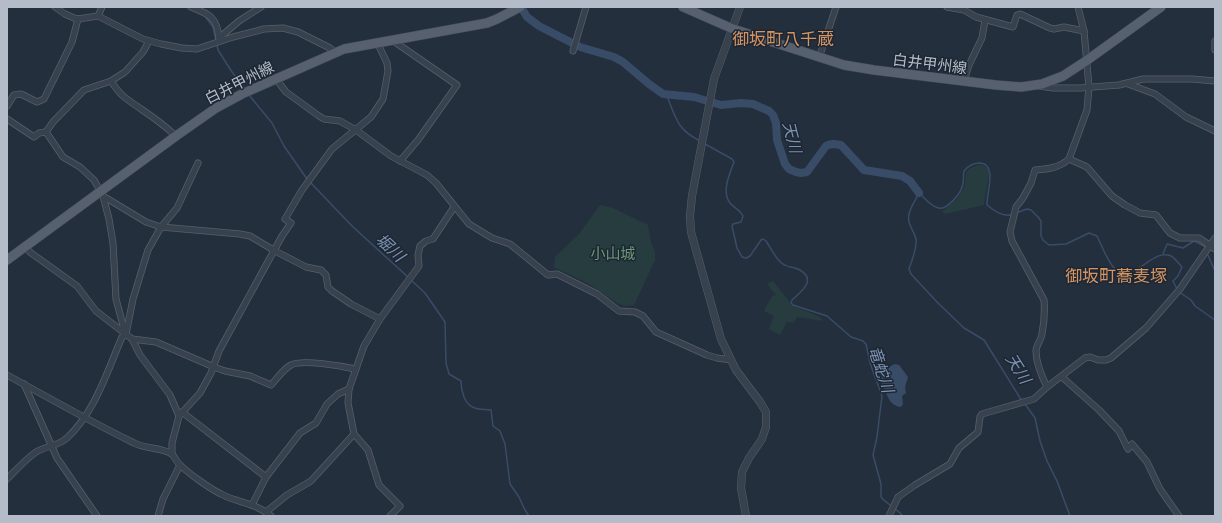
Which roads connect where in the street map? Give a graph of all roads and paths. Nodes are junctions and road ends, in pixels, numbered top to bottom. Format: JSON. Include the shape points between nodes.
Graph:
{"nodes":[{"id":1,"x":55,"y":7,"type":"edge"},
{"id":2,"x":102,"y":7,"type":"edge"},
{"id":3,"x":191,"y":7,"type":"edge"},
{"id":4,"x":261,"y":7,"type":"edge"},
{"id":5,"x":586,"y":7,"type":"edge"},
{"id":6,"x":683,"y":7,"type":"edge"},
{"id":7,"x":740,"y":7,"type":"edge"},
{"id":8,"x":836,"y":7,"type":"edge"},
{"id":9,"x":947,"y":7,"type":"edge"},
{"id":10,"x":1078,"y":7,"type":"edge"},
{"id":11,"x":1161,"y":7,"type":"edge"},
{"id":12,"x":516,"y":9,"type":"edge"},
{"id":13,"x":98,"y":16,"type":"junction"},
{"id":14,"x":78,"y":19,"type":"junction"},
{"id":15,"x":985,"y":20,"type":"junction"},
{"id":16,"x":733,"y":29,"type":"junction"},
{"id":17,"x":1084,"y":31,"type":"junction"},
{"id":18,"x":219,"y":40,"type":"junction"},
{"id":19,"x":392,"y":40,"type":"junction"},
{"id":20,"x":149,"y":41,"type":"junction"},
{"id":21,"x":377,"y":42,"type":"junction"},
{"id":22,"x":1215,"y":42,"type":"edge"},
{"id":23,"x":1215,"y":50,"type":"edge"},
{"id":24,"x":573,"y":51,"type":"dead end"},
{"id":25,"x":335,"y":52,"type":"junction"},
{"id":26,"x":819,"y":58,"type":"junction"},
{"id":27,"x":1086,"y":61,"type":"junction"},
{"id":28,"x":276,"y":79,"type":"junction"},
{"id":29,"x":111,"y":81,"type":"junction"},
{"id":30,"x":964,"y":81,"type":"junction"},
{"id":31,"x":1215,"y":81,"type":"edge"},
{"id":32,"x":1128,"y":84,"type":"junction"},
{"id":33,"x":1036,"y":85,"type":"junction"},
{"id":34,"x":1089,"y":87,"type":"junction"},
{"id":35,"x":7,"y":106,"type":"edge"},
{"id":36,"x":7,"y":119,"type":"edge"},
{"id":37,"x":356,"y":130,"type":"junction"},
{"id":38,"x":1215,"y":131,"type":"edge"},
{"id":39,"x":46,"y":132,"type":"junction"},
{"id":40,"x":176,"y":136,"type":"junction"},
{"id":41,"x":1069,"y":159,"type":"junction"},
{"id":42,"x":400,"y":161,"type":"junction"},
{"id":43,"x":198,"y":163,"type":"dead end"},
{"id":44,"x":102,"y":194,"type":"junction"},
{"id":45,"x":454,"y":207,"type":"junction"},
{"id":46,"x":161,"y":227,"type":"junction"},
{"id":47,"x":1215,"y":238,"type":"edge"},
{"id":48,"x":24,"y":246,"type":"junction"},
{"id":49,"x":1211,"y":248,"type":"edge"},
{"id":50,"x":275,"y":251,"type":"junction"},
{"id":51,"x":7,"y":259,"type":"edge"},
{"id":52,"x":380,"y":319,"type":"junction"},
{"id":53,"x":126,"y":334,"type":"junction"},
{"id":54,"x":132,"y":339,"type":"junction"},
{"id":55,"x":730,"y":360,"type":"junction"},
{"id":56,"x":214,"y":367,"type":"junction"},
{"id":57,"x":355,"y":369,"type":"junction"},
{"id":58,"x":7,"y":375,"type":"edge"},
{"id":59,"x":1062,"y":377,"type":"junction"},
{"id":60,"x":24,"y":384,"type":"junction"},
{"id":61,"x":1047,"y":387,"type":"junction"},
{"id":62,"x":349,"y":389,"type":"junction"},
{"id":63,"x":180,"y":414,"type":"junction"},
{"id":64,"x":85,"y":418,"type":"junction"},
{"id":65,"x":354,"y":434,"type":"junction"},
{"id":66,"x":52,"y":446,"type":"junction"},
{"id":67,"x":172,"y":454,"type":"junction"},
{"id":68,"x":180,"y":466,"type":"junction"},
{"id":69,"x":266,"y":477,"type":"junction"},
{"id":70,"x":7,"y":479,"type":"edge"},
{"id":71,"x":252,"y":505,"type":"junction"},
{"id":72,"x":266,"y":512,"type":"junction"},
{"id":73,"x":98,"y":516,"type":"edge"},
{"id":74,"x":158,"y":516,"type":"edge"},
{"id":75,"x":271,"y":516,"type":"edge"},
{"id":76,"x":390,"y":516,"type":"edge"},
{"id":77,"x":746,"y":516,"type":"edge"},
{"id":78,"x":889,"y":516,"type":"edge"},
{"id":79,"x":1179,"y":516,"type":"edge"}],
"edges":[{"from":1,"to":14,"type":"street"},
{"from":2,"to":13,"type":"street"},
{"from":3,"to":18,"type":"street","via":[[208,14],[214,20],[218,26]]},
{"from":4,"to":18,"type":"street","via":[[239,21]]},
{"from":5,"to":24,"type":"street"},
{"from":6,"to":16,"type":"main road","name":"白井甲州線"},
{"from":7,"to":16,"type":"street"},
{"from":8,"to":26,"type":"street"},
{"from":9,"to":15,"type":"street","via":[[964,10]]},
{"from":10,"to":17,"type":"street"},
{"from":11,"to":27,"type":"main road","name":"白井甲州線"},
{"from":12,"to":19,"type":"main road","name":"白井甲州線","via":[[480,24]]},
{"from":13,"to":14,"type":"street"},
{"from":13,"to":20,"type":"street"},
{"from":14,"to":35,"type":"street","via":[[72,42],[44,99],[37,102],[20,94],[14,95]]},
{"from":15,"to":17,"type":"street","via":[[1013,27],[1017,15],[1020,14],[1050,28],[1072,27]]},
{"from":15,"to":30,"type":"street","via":[[982,38]]},
{"from":16,"to":26,"type":"main road","name":"白井甲州線"},
{"from":16,"to":55,"type":"street","via":[[714,79],[690,206],[691,232],[721,339]]},
{"from":17,"to":27,"type":"street"},
{"from":18,"to":20,"type":"street","via":[[192,49]]},
{"from":18,"to":25,"type":"street","via":[[264,29],[283,28],[298,32]]},
{"from":19,"to":21,"type":"main road","name":"白井甲州線"},
{"from":19,"to":42,"type":"street","via":[[456,85],[418,140]]},
{"from":20,"to":29,"type":"street","via":[[126,72]]},
{"from":21,"to":25,"type":"main road","name":"白井甲州線"},
{"from":21,"to":37,"type":"street","via":[[388,71],[383,99],[370,117]]},
{"from":22,"to":23,"type":"street"},
{"from":25,"to":28,"type":"main road","name":"白井甲州線"},
{"from":26,"to":30,"type":"main road","name":"白井甲州線","via":[[860,68]]},
{"from":27,"to":33,"type":"main road","name":"白井甲州線","via":[[1058,78]]},
{"from":27,"to":34,"type":"street"},
{"from":28,"to":37,"type":"street","via":[[286,92],[319,116],[340,121]]},
{"from":28,"to":40,"type":"main road","name":"白井甲州線","via":[[216,108]]},
{"from":29,"to":39,"type":"street","via":[[84,90]]},
{"from":29,"to":40,"type":"street","via":[[124,98]]},
{"from":30,"to":33,"type":"main road","name":"白井甲州線","via":[[1010,86]]},
{"from":31,"to":32,"type":"street","via":[[1143,79]]},
{"from":32,"to":34,"type":"street"},
{"from":32,"to":38,"type":"street","via":[[1154,94],[1186,117]]},
{"from":33,"to":34,"type":"street","via":[[1060,89]]},
{"from":34,"to":41,"type":"street","via":[[1087,110]]},
{"from":36,"to":39,"type":"street","via":[[34,137]]},
{"from":37,"to":42,"type":"street"},
{"from":37,"to":50,"type":"street","via":[[332,149],[308,181],[285,219],[290,223]]},
{"from":39,"to":44,"type":"street","via":[[63,158],[80,167],[94,180]]},
{"from":40,"to":44,"type":"main road","name":"白井甲州線"},
{"from":41,"to":49,"type":"street","via":[[1087,167],[1112,196],[1124,205],[1140,213],[1156,215],[1170,233],[1180,238],[1199,238]]},
{"from":41,"to":61,"type":"street","via":[[1054,168],[1035,170],[1016,210],[1010,232],[1012,241],[1044,300],[1042,336],[1036,346],[1036,353]]},
{"from":42,"to":45,"type":"street","via":[[427,175]]},
{"from":43,"to":46,"type":"street","via":[[177,208]]},
{"from":44,"to":46,"type":"street","via":[[146,222]]},
{"from":44,"to":48,"type":"main road","name":"白井甲州線"},
{"from":44,"to":53,"type":"street","via":[[113,243],[116,299]]},
{"from":45,"to":52,"type":"street","via":[[434,239],[420,246],[419,266]]},
{"from":45,"to":55,"type":"street","via":[[469,224],[492,238],[510,244],[548,275],[557,274],[598,294],[619,311],[635,312],[643,316],[656,332],[707,355]]},
{"from":46,"to":50,"type":"street","via":[[250,236]]},
{"from":46,"to":53,"type":"street","via":[[148,250],[133,299]]},
{"from":47,"to":49,"type":"street"},
{"from":48,"to":51,"type":"main road","name":"白井甲州線"},
{"from":48,"to":53,"type":"street","via":[[77,286],[96,311]]},
{"from":49,"to":59,"type":"street","via":[[1204,253],[1178,292],[1146,328],[1111,358],[1085,358]]},
{"from":50,"to":52,"type":"street","via":[[306,266],[321,270],[326,275],[332,291]]},
{"from":50,"to":56,"type":"street","via":[[219,351]]},
{"from":52,"to":57,"type":"street","via":[[364,346]]},
{"from":53,"to":54,"type":"street"},
{"from":53,"to":64,"type":"street","via":[[122,337]]},
{"from":54,"to":56,"type":"street","via":[[156,342]]},
{"from":54,"to":63,"type":"street"},
{"from":55,"to":77,"type":"street","via":[[766,412],[766,427],[762,439],[742,472],[741,488]]},
{"from":56,"to":57,"type":"street","via":[[250,376],[271,385],[292,364],[331,364]]},
{"from":56,"to":63,"type":"street","via":[[200,392]]},
{"from":57,"to":62,"type":"street"},
{"from":58,"to":60,"type":"street"},
{"from":59,"to":61,"type":"street"},
{"from":59,"to":79,"type":"street","via":[[1119,431],[1128,449],[1132,444],[1147,462],[1160,489]]},
{"from":60,"to":64,"type":"street"},
{"from":60,"to":66,"type":"street"},
{"from":61,"to":78,"type":"street","via":[[1034,400],[982,414],[978,432],[959,448],[950,464],[898,497]]},
{"from":62,"to":65,"type":"street","via":[[348,403]]},
{"from":62,"to":69,"type":"street","via":[[338,394],[327,404],[316,423],[300,433]]},
{"from":63,"to":67,"type":"street","via":[[172,443]]},
{"from":63,"to":69,"type":"street"},
{"from":64,"to":66,"type":"street","via":[[67,438]]},
{"from":64,"to":67,"type":"street","via":[[136,444]]},
{"from":65,"to":72,"type":"street","via":[[311,480]]},
{"from":65,"to":76,"type":"street","via":[[368,450],[378,485],[400,506]]},
{"from":66,"to":70,"type":"street","via":[[37,452]]},
{"from":66,"to":73,"type":"street","via":[[57,458]]},
{"from":67,"to":68,"type":"street"},
{"from":68,"to":71,"type":"street","via":[[221,494]]},
{"from":68,"to":74,"type":"street","via":[[163,499]]},
{"from":69,"to":71,"type":"street"},
{"from":71,"to":72,"type":"street"},
{"from":72,"to":75,"type":"street"}]}
